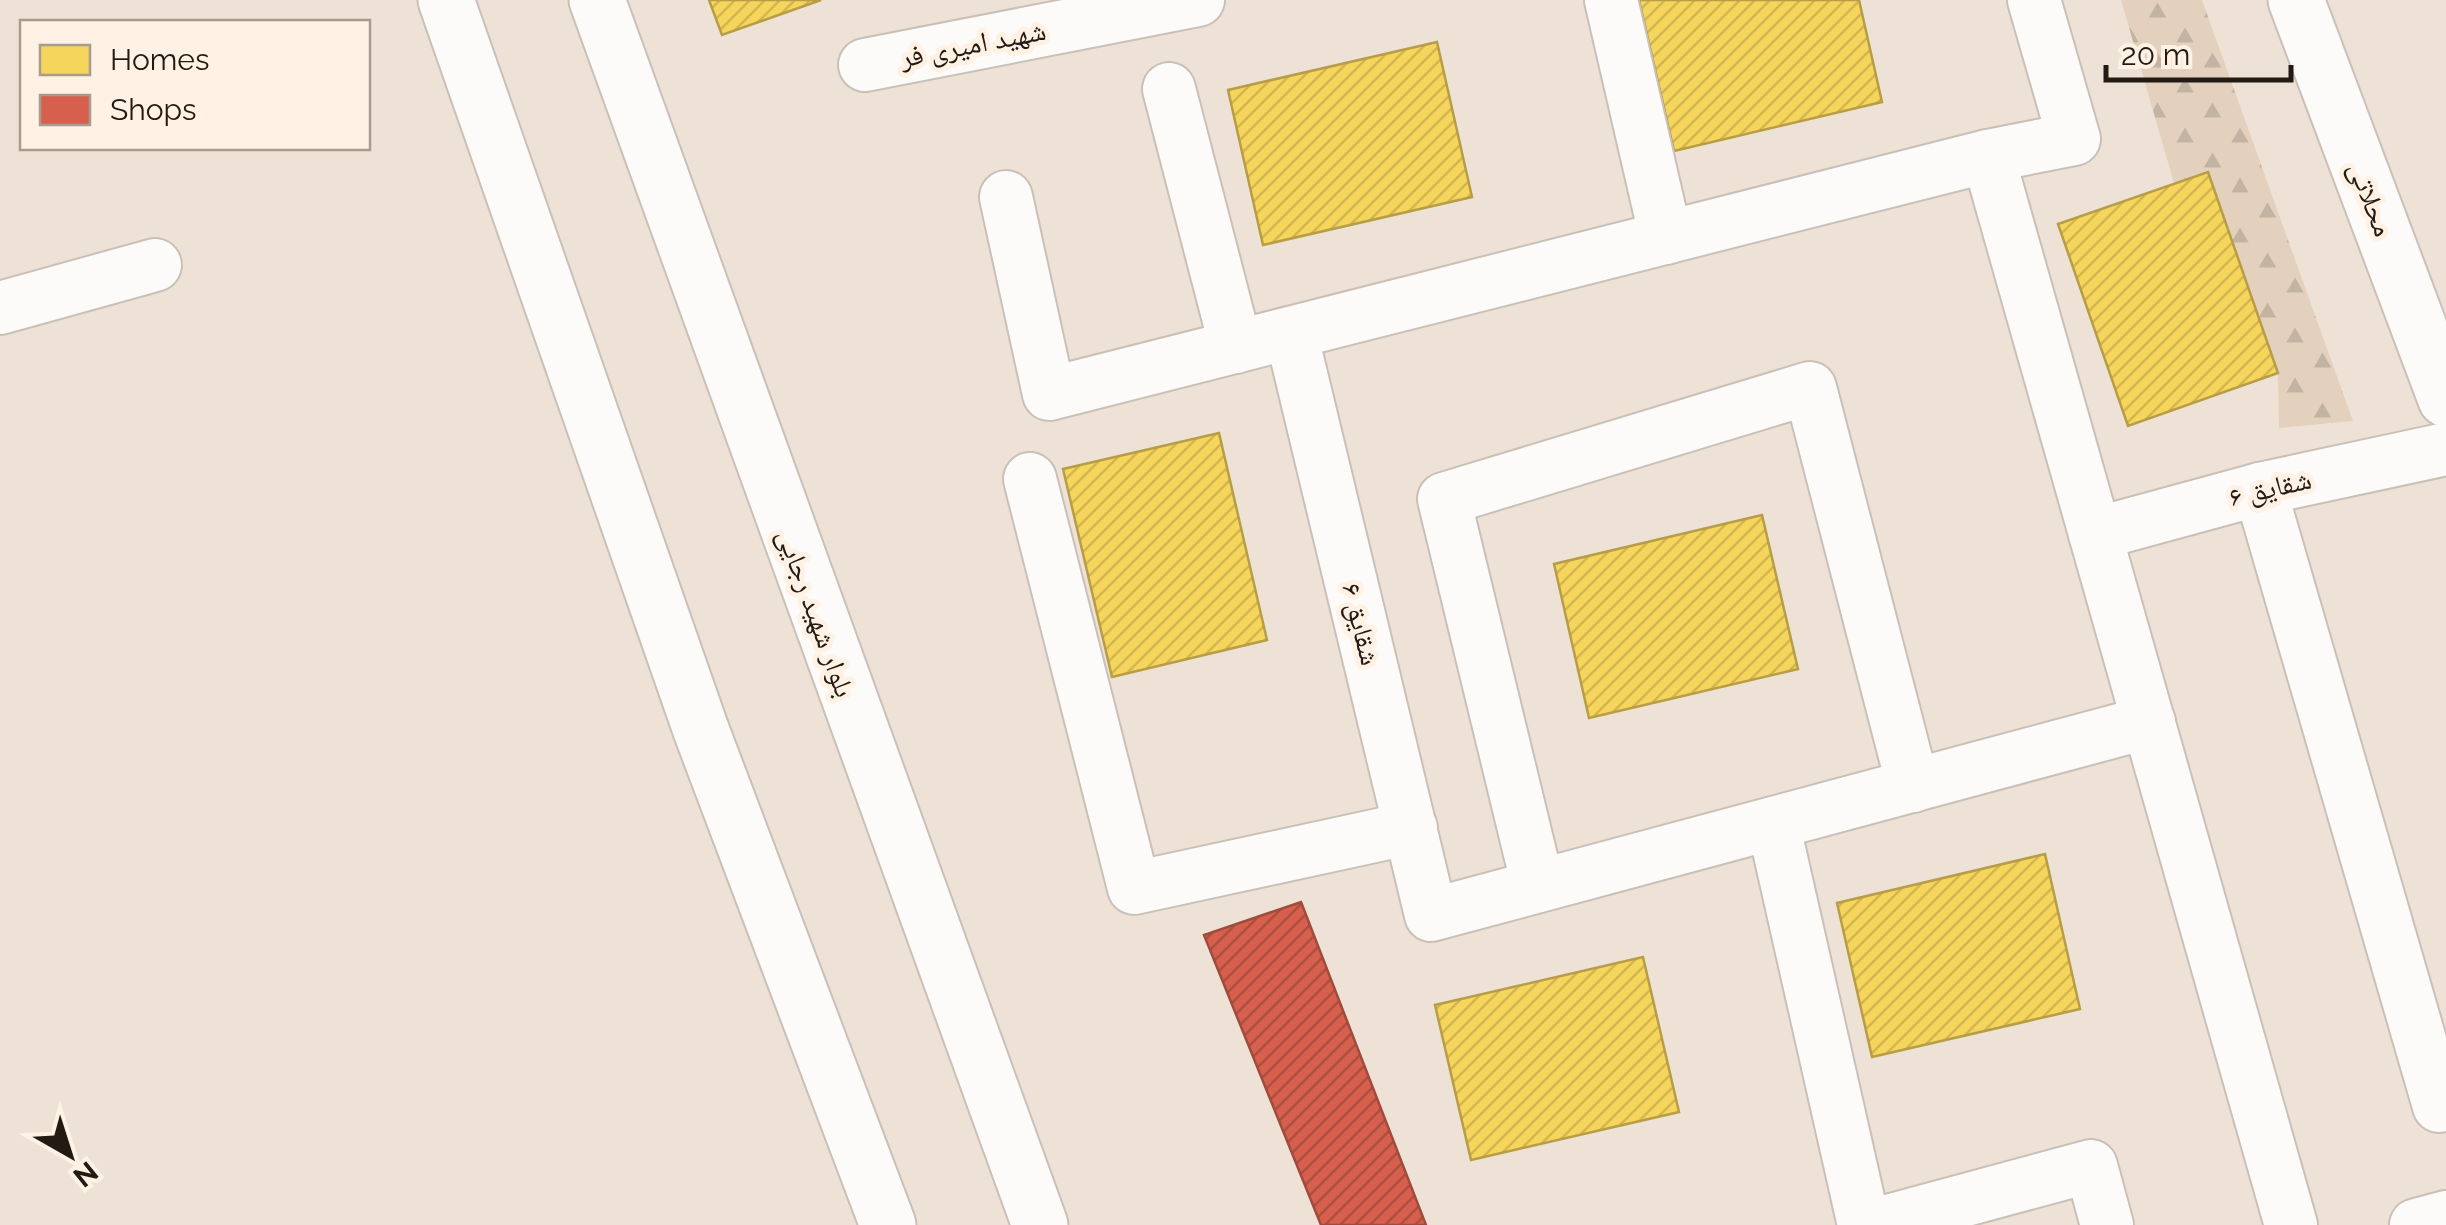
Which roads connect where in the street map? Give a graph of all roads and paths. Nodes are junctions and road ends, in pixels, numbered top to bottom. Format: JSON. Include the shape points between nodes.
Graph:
{"nodes":[{"id":1,"x":446,"y":0,"type":"edge"},
{"id":2,"x":598,"y":0,"type":"edge"},
{"id":3,"x":1198,"y":0,"type":"edge"},
{"id":4,"x":1611,"y":0,"type":"edge"},
{"id":5,"x":2034,"y":0,"type":"edge"},
{"id":6,"x":2296,"y":0,"type":"edge"},
{"id":7,"x":865,"y":66,"type":"dead end"},
{"id":8,"x":1168,"y":89,"type":"dead end"},
{"id":9,"x":1988,"y":156,"type":"junction"},
{"id":10,"x":1006,"y":197,"type":"dead end"},
{"id":11,"x":1666,"y":238,"type":"junction"},
{"id":12,"x":155,"y":266,"type":"dead end"},
{"id":13,"x":0,"y":308,"type":"edge"},
{"id":14,"x":1291,"y":333,"type":"junction"},
{"id":15,"x":1236,"y":347,"type":"junction"},
{"id":16,"x":2446,"y":399,"type":"edge"},
{"id":17,"x":2446,"y":449,"type":"edge"},
{"id":18,"x":1030,"y":479,"type":"dead end"},
{"id":19,"x":2260,"y":489,"type":"junction"},
{"id":20,"x":2095,"y":534,"type":"junction"},
{"id":21,"x":2148,"y":722,"type":"junction"},
{"id":22,"x":1913,"y":786,"type":"junction"},
{"id":23,"x":1773,"y":823,"type":"junction"},
{"id":24,"x":1411,"y":828,"type":"junction"},
{"id":25,"x":1538,"y":886,"type":"junction"},
{"id":26,"x":2439,"y":1106,"type":"dead end"},
{"id":27,"x":2446,"y":1217,"type":"edge"},
{"id":28,"x":888,"y":1225,"type":"edge"},
{"id":29,"x":1040,"y":1225,"type":"edge"},
{"id":30,"x":1864,"y":1225,"type":"edge"},
{"id":31,"x":1873,"y":1225,"type":"edge"},
{"id":32,"x":2107,"y":1225,"type":"edge"},
{"id":33,"x":2292,"y":1225,"type":"edge"},
{"id":34,"x":2416,"y":1225,"type":"edge"}],
"edges":[{"from":1,"to":28,"type":"main road","via":[[701,730]]},
{"from":2,"to":29,"type":"main road","name":"بلوار شهید رجایی"},
{"from":3,"to":7,"type":"street","name":"شهید امیری فر"},
{"from":4,"to":11,"type":"street"},
{"from":5,"to":9,"type":"street","via":[[2074,140]]},
{"from":6,"to":16,"type":"main road","name":"محلاتی"},
{"from":8,"to":15,"type":"street"},
{"from":9,"to":11,"type":"street"},
{"from":9,"to":20,"type":"street"},
{"from":10,"to":15,"type":"street","via":[[1050,394]]},
{"from":11,"to":14,"type":"street"},
{"from":12,"to":13,"type":"street"},
{"from":14,"to":15,"type":"street"},
{"from":14,"to":24,"type":"street","name":"شقایق ۶"},
{"from":17,"to":19,"type":"street","name":"شقایق ۶"},
{"from":18,"to":24,"type":"street","via":[[1134,888]]},
{"from":19,"to":20,"type":"street","name":"شقایق ۶"},
{"from":19,"to":26,"type":"street"},
{"from":20,"to":21,"type":"street"},
{"from":21,"to":22,"type":"street"},
{"from":21,"to":33,"type":"street"},
{"from":22,"to":23,"type":"street"},
{"from":22,"to":25,"type":"street","via":[[1810,388],[1444,499]]},
{"from":23,"to":25,"type":"street"},
{"from":23,"to":30,"type":"street"},
{"from":24,"to":25,"type":"street","name":"شقایق ۶","via":[[1431,915]]},
{"from":27,"to":34,"type":"street"},
{"from":31,"to":32,"type":"street","via":[[2091,1166]]}]}
